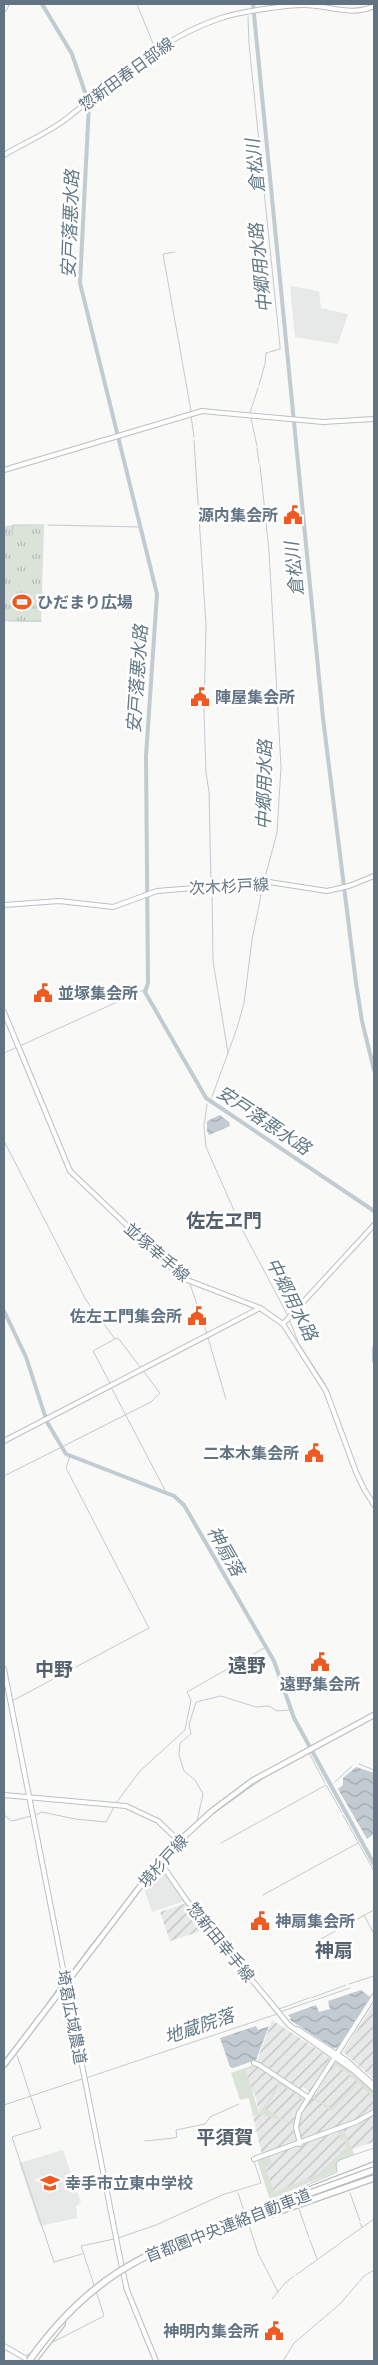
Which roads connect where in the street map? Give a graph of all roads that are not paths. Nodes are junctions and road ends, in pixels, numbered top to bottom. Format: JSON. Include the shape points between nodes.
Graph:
{"nodes":[{"id":1,"x":7,"y":4,"type":"edge"},
{"id":2,"x":374,"y":6,"type":"edge"},
{"id":3,"x":4,"y":9,"type":"edge"},
{"id":4,"x":4,"y":155,"type":"edge"},
{"id":5,"x":374,"y":419,"type":"edge"},
{"id":6,"x":4,"y":470,"type":"edge"},
{"id":7,"x":374,"y":876,"type":"edge"},
{"id":8,"x":4,"y":905,"type":"edge"},
{"id":9,"x":4,"y":1012,"type":"edge"},
{"id":10,"x":374,"y":1225,"type":"edge"},
{"id":11,"x":260,"y":1308,"type":"junction"},
{"id":12,"x":283,"y":1324,"type":"junction"},
{"id":13,"x":4,"y":1440,"type":"edge"},
{"id":14,"x":374,"y":1505,"type":"edge"},
{"id":15,"x":4,"y":1668,"type":"edge"},
{"id":16,"x":374,"y":1715,"type":"edge"},
{"id":17,"x":4,"y":1795,"type":"edge"},
{"id":18,"x":29,"y":1796,"type":"junction"},
{"id":19,"x":178,"y":1841,"type":"junction"},
{"id":20,"x":160,"y":1862,"type":"junction"},
{"id":21,"x":66,"y":1983,"type":"junction"},
{"id":22,"x":374,"y":1996,"type":"edge"},
{"id":23,"x":336,"y":2056,"type":"junction"},
{"id":24,"x":254,"y":2063,"type":"dead end"},
{"id":25,"x":4,"y":2065,"type":"edge"},
{"id":26,"x":374,"y":2085,"type":"edge"},
{"id":27,"x":374,"y":2089,"type":"edge"},
{"id":28,"x":309,"y":2098,"type":"junction"},
{"id":29,"x":374,"y":2112,"type":"edge"},
{"id":30,"x":300,"y":2144,"type":"junction"},
{"id":31,"x":254,"y":2159,"type":"dead end"},
{"id":32,"x":374,"y":2165,"type":"edge"},
{"id":33,"x":374,"y":2172,"type":"edge"},
{"id":34,"x":374,"y":2178,"type":"edge"},
{"id":35,"x":245,"y":2216,"type":"junction"},
{"id":36,"x":233,"y":2225,"type":"junction"},
{"id":37,"x":4,"y":2346,"type":"edge"},
{"id":38,"x":31,"y":2361,"type":"edge"},
{"id":39,"x":156,"y":2361,"type":"edge"}],
"edges":[{"from":1,"to":3,"type":"main road"},
{"from":2,"to":4,"type":"main road","name":"惣新田春日部線","via":[[357,12],[301,5],[224,16],[173,38],[66,119]]},
{"from":5,"to":6,"type":"main road","via":[[334,422],[202,411]]},
{"from":7,"to":8,"type":"main road","name":"次木杉戸線","via":[[339,889],[316,890],[270,882],[146,894],[113,907],[59,900]]},
{"from":9,"to":11,"type":"main road","name":"並塚幸手線","via":[[70,1172],[182,1278]]},
{"from":10,"to":12,"type":"main road"},
{"from":11,"to":12,"type":"main road","name":"並塚幸手線"},
{"from":11,"to":13,"type":"main road"},
{"from":12,"to":14,"type":"main road","name":"並塚幸手線","via":[[326,1391],[356,1472]]},
{"from":15,"to":18,"type":"main road","name":"埼葛広域農道"},
{"from":16,"to":19,"type":"main road","name":"境杉戸線","via":[[241,1789]]},
{"from":17,"to":18,"type":"main road"},
{"from":18,"to":19,"type":"main road","via":[[126,1806],[158,1821]]},
{"from":18,"to":21,"type":"main road","name":"埼葛広域農道"},
{"from":19,"to":20,"type":"main road","name":"境杉戸線"},
{"from":20,"to":21,"type":"main road","name":"境杉戸線"},
{"from":20,"to":23,"type":"main road","name":"惣新田幸手線","via":[[187,1901],[278,2013]]},
{"from":21,"to":25,"type":"main road","name":"境杉戸線"},
{"from":21,"to":39,"type":"main road","name":"埼葛広域農道","via":[[125,2282]]},
{"from":22,"to":23,"type":"main road"},
{"from":23,"to":26,"type":"main road","name":"惣新田幸手線","via":[[360,2071]]},
{"from":23,"to":27,"type":"main road","name":"惣新田幸手線"},
{"from":23,"to":28,"type":"main road"},
{"from":24,"to":28,"type":"main road"},
{"from":28,"to":30,"type":"main road","via":[[296,2123]]},
{"from":29,"to":30,"type":"main road"},
{"from":30,"to":31,"type":"main road"},
{"from":32,"to":35,"type":"highway","bridge":true},
{"from":33,"to":35,"type":"highway","name":"首都圏中央連絡自動車道","bridge":true},
{"from":33,"to":36,"type":"highway","name":"首都圏中央連絡自動車道","bridge":true},
{"from":34,"to":36,"type":"highway"},
{"from":35,"to":38,"type":"highway","name":"首都圏中央連絡自動車道","bridge":true,"via":[[165,2247],[116,2273],[71,2310]]},
{"from":36,"to":38,"type":"highway","name":"首都圏中央連絡自動車道","bridge":true,"via":[[157,2254],[109,2282],[62,2324]]},
{"from":37,"to":38,"type":"main road"}]}
